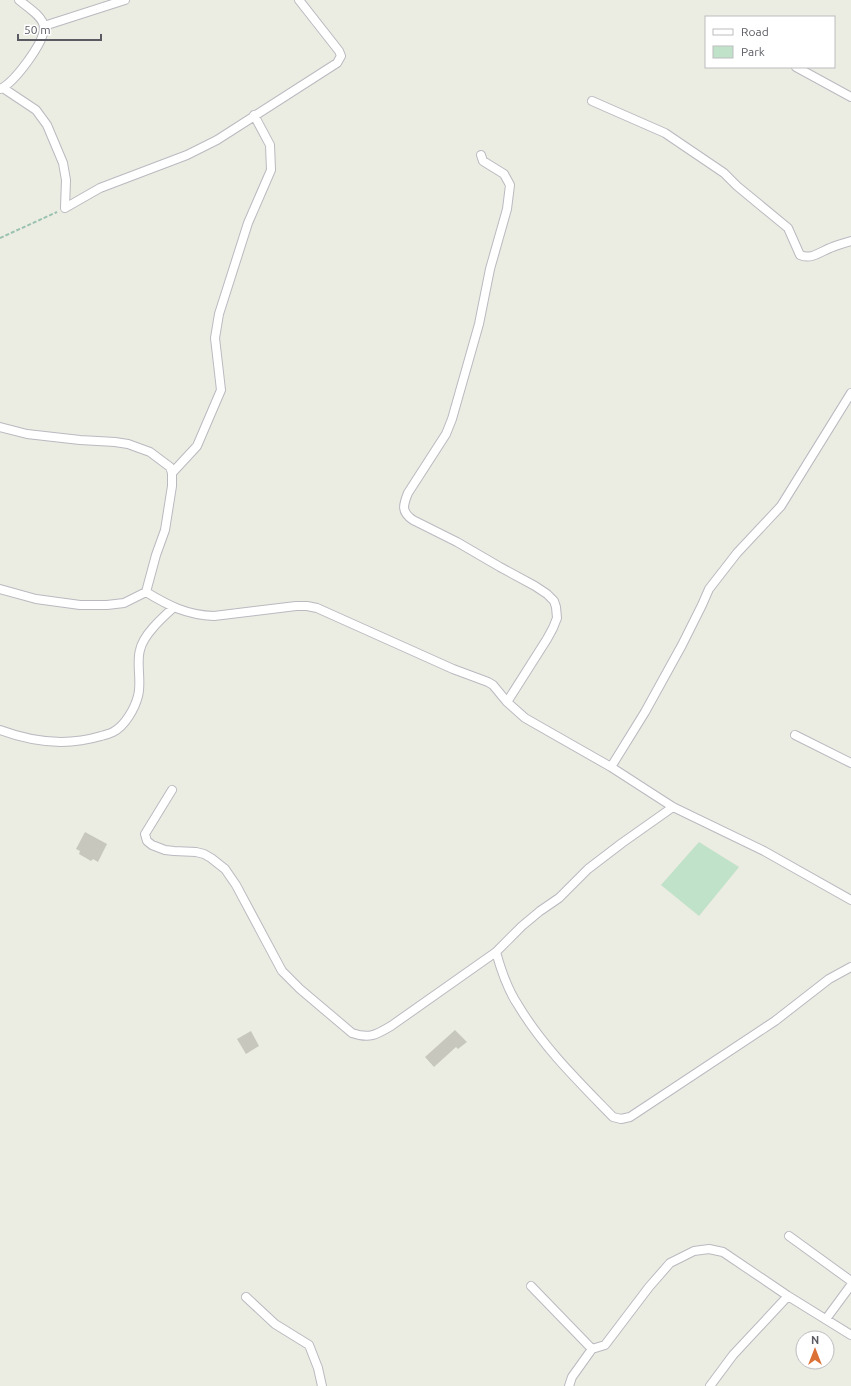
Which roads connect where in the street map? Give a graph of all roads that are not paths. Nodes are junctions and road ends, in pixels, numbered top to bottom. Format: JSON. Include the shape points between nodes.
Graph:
{"nodes":[{"id":1,"x":19,"y":0,"type":"edge"},
{"id":2,"x":125,"y":0,"type":"edge"},
{"id":3,"x":299,"y":0,"type":"edge"},
{"id":4,"x":44,"y":26,"type":"junction"},
{"id":5,"x":798,"y":68,"type":"edge"},
{"id":6,"x":2,"y":89,"type":"edge"},
{"id":7,"x":851,"y":97,"type":"edge"},
{"id":8,"x":592,"y":101,"type":"dead end"},
{"id":9,"x":254,"y":115,"type":"junction"},
{"id":10,"x":481,"y":155,"type":"dead end"},
{"id":11,"x":851,"y":241,"type":"edge"},
{"id":12,"x":851,"y":393,"type":"edge"},
{"id":13,"x":0,"y":427,"type":"edge"},
{"id":14,"x":172,"y":473,"type":"junction"},
{"id":15,"x":0,"y":589,"type":"edge"},
{"id":16,"x":146,"y":592,"type":"junction"},
{"id":17,"x":173,"y":608,"type":"junction"},
{"id":18,"x":507,"y":702,"type":"junction"},
{"id":19,"x":0,"y":730,"type":"edge"},
{"id":20,"x":795,"y":735,"type":"dead end"},
{"id":21,"x":851,"y":763,"type":"edge"},
{"id":22,"x":611,"y":767,"type":"junction"},
{"id":23,"x":172,"y":790,"type":"dead end"},
{"id":24,"x":673,"y":807,"type":"junction"},
{"id":25,"x":851,"y":900,"type":"edge"},
{"id":26,"x":496,"y":952,"type":"junction"},
{"id":27,"x":851,"y":967,"type":"edge"},
{"id":28,"x":789,"y":1236,"type":"dead end"},
{"id":29,"x":851,"y":1281,"type":"edge"},
{"id":30,"x":851,"y":1285,"type":"edge"},
{"id":31,"x":531,"y":1286,"type":"dead end"},
{"id":32,"x":788,"y":1296,"type":"junction"},
{"id":33,"x":246,"y":1297,"type":"dead end"},
{"id":34,"x":826,"y":1319,"type":"junction"},
{"id":35,"x":851,"y":1335,"type":"edge"},
{"id":36,"x":592,"y":1349,"type":"junction"},
{"id":37,"x":322,"y":1386,"type":"edge"},
{"id":38,"x":569,"y":1386,"type":"edge"},
{"id":39,"x":710,"y":1386,"type":"edge"}],
"edges":[{"from":1,"to":4,"type":"street","via":[[40,18]]},
{"from":2,"to":4,"type":"street"},
{"from":3,"to":9,"type":"street","via":[[339,51],[339,60]]},
{"from":4,"to":6,"type":"street","via":[[42,37],[33,53]]},
{"from":5,"to":7,"type":"street"},
{"from":6,"to":9,"type":"street","via":[[36,110],[46,125],[63,163],[66,180],[65,208],[100,188],[199,149]]},
{"from":8,"to":11,"type":"street","via":[[665,133],[724,173],[788,228],[800,255],[812,256]]},
{"from":9,"to":14,"type":"street","via":[[270,145],[271,170],[248,223],[219,314],[215,338],[221,390],[197,446]]},
{"from":10,"to":18,"type":"street","via":[[483,161],[504,174],[510,185],[507,209],[490,269],[479,324],[452,419],[446,434],[408,493],[404,510],[406,516],[535,586],[554,601],[557,618],[553,628]]},
{"from":12,"to":22,"type":"street","via":[[781,506],[737,553],[709,589],[682,645]]},
{"from":13,"to":14,"type":"street","via":[[27,434],[128,444],[150,452],[170,467]]},
{"from":14,"to":16,"type":"street","via":[[165,530]]},
{"from":15,"to":16,"type":"street","via":[[36,599],[80,606],[124,603]]},
{"from":16,"to":17,"type":"street"},
{"from":17,"to":18,"type":"street","via":[[203,616],[214,616],[296,606],[317,608],[453,669],[484,679],[493,685]]},
{"from":17,"to":19,"type":"street","via":[[142,643],[138,695],[130,716],[113,732],[72,742],[56,742]]},
{"from":18,"to":22,"type":"street","via":[[525,718]]},
{"from":20,"to":21,"type":"street"},
{"from":22,"to":24,"type":"street"},
{"from":23,"to":26,"type":"street","via":[[145,834],[146,841],[165,850],[204,854],[225,869],[282,970],[300,989],[352,1033],[360,1036],[378,1034]]},
{"from":24,"to":25,"type":"street","via":[[764,851]]},
{"from":24,"to":26,"type":"street","via":[[588,869],[559,898],[540,910]]},
{"from":26,"to":27,"type":"street","via":[[504,979],[517,1005],[535,1030],[555,1056],[613,1117],[621,1119],[630,1117],[775,1021],[829,979]]},
{"from":28,"to":29,"type":"street"},
{"from":30,"to":34,"type":"street"},
{"from":31,"to":36,"type":"street"},
{"from":32,"to":34,"type":"street"},
{"from":32,"to":36,"type":"street","via":[[723,1252],[709,1249],[694,1251],[670,1263],[605,1345]]},
{"from":32,"to":39,"type":"street","via":[[733,1355]]},
{"from":33,"to":37,"type":"street","via":[[275,1324],[309,1345]]},
{"from":34,"to":35,"type":"street"},
{"from":36,"to":38,"type":"street","via":[[572,1377]]}]}
